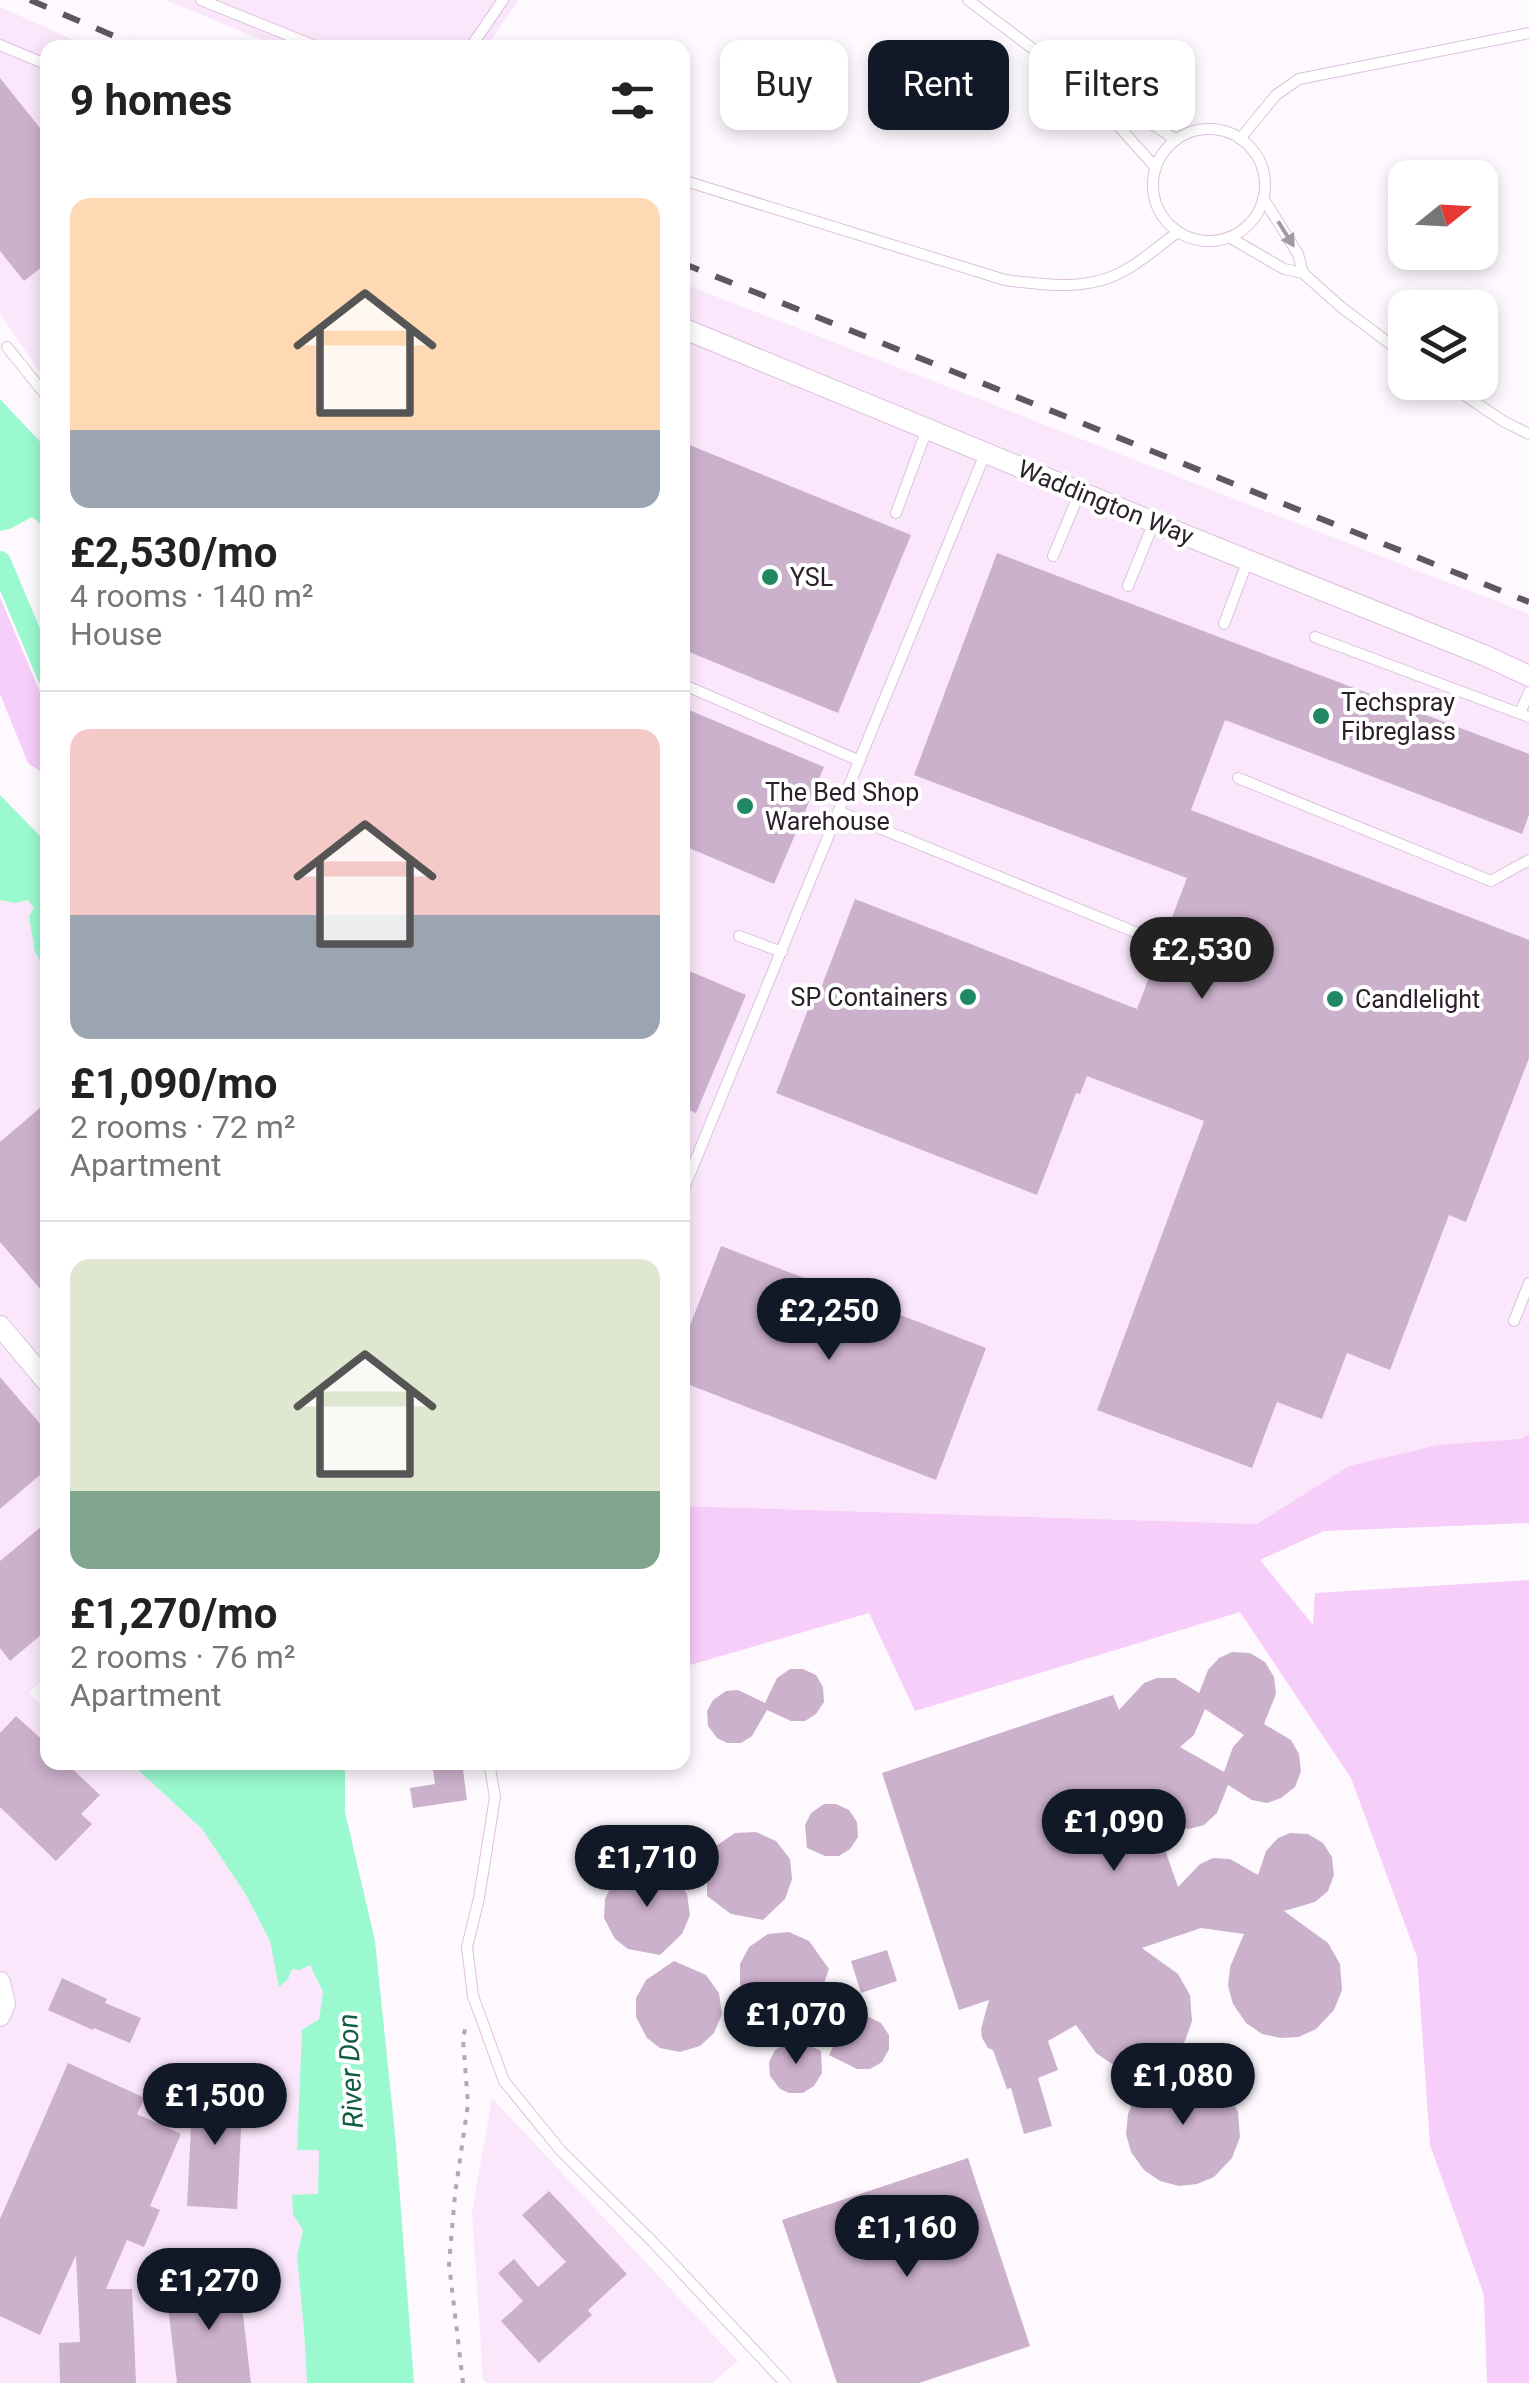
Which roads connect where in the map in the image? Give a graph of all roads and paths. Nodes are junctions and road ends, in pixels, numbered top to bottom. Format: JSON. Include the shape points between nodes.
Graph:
{"nodes":[{"id":1,"x":201,"y":0,"type":"edge"},
{"id":2,"x":503,"y":0,"type":"edge"},
{"id":3,"x":968,"y":0,"type":"edge"},
{"id":4,"x":1529,"y":34,"type":"edge"},
{"id":5,"x":300,"y":40,"type":"edge"},
{"id":6,"x":476,"y":40,"type":"edge"},
{"id":7,"x":0,"y":44,"type":"edge"},
{"id":8,"x":1029,"y":46,"type":"edge"},
{"id":9,"x":40,"y":62,"type":"edge"},
{"id":10,"x":1121,"y":130,"type":"edge"},
{"id":11,"x":1161,"y":130,"type":"edge"},
{"id":12,"x":1240,"y":139,"type":"junction"},
{"id":13,"x":1176,"y":140,"type":"junction"},
{"id":14,"x":1156,"y":168,"type":"junction"},
{"id":15,"x":690,"y":182,"type":"edge"},
{"id":16,"x":1263,"y":198,"type":"junction"},
{"id":17,"x":1178,"y":232,"type":"junction"},
{"id":18,"x":1230,"y":238,"type":"junction"},
{"id":19,"x":1303,"y":272,"type":"junction"},
{"id":20,"x":690,"y":331,"type":"edge"},
{"id":21,"x":1388,"y":342,"type":"edge"},
{"id":22,"x":8,"y":347,"type":"dead end"},
{"id":23,"x":40,"y":388,"type":"edge"},
{"id":24,"x":1471,"y":400,"type":"edge"},
{"id":25,"x":927,"y":429,"type":"junction"},
{"id":26,"x":1529,"y":434,"type":"edge"},
{"id":27,"x":986,"y":453,"type":"junction"},
{"id":28,"x":1080,"y":492,"type":"junction"},
{"id":29,"x":896,"y":513,"type":"dead end"},
{"id":30,"x":1154,"y":522,"type":"junction"},
{"id":31,"x":1054,"y":556,"type":"dead end"},
{"id":32,"x":1248,"y":560,"type":"junction"},
{"id":33,"x":1128,"y":586,"type":"dead end"},
{"id":34,"x":1224,"y":624,"type":"dead end"},
{"id":35,"x":1315,"y":637,"type":"dead end"},
{"id":36,"x":1529,"y":676,"type":"edge"},
{"id":37,"x":690,"y":687,"type":"edge"},
{"id":38,"x":1529,"y":692,"type":"edge"},
{"id":39,"x":1524,"y":715,"type":"edge"},
{"id":40,"x":860,"y":761,"type":"junction"},
{"id":41,"x":1238,"y":778,"type":"dead end"},
{"id":42,"x":840,"y":812,"type":"junction"},
{"id":43,"x":1529,"y":860,"type":"edge"},
{"id":44,"x":1136,"y":932,"type":"dead end"},
{"id":45,"x":739,"y":936,"type":"dead end"},
{"id":46,"x":782,"y":952,"type":"junction"},
{"id":47,"x":690,"y":1174,"type":"edge"},
{"id":48,"x":1529,"y":1283,"type":"edge"},
{"id":49,"x":1514,"y":1321,"type":"dead end"},
{"id":50,"x":0,"y":1326,"type":"edge"},
{"id":51,"x":40,"y":1374,"type":"edge"},
{"id":52,"x":490,"y":1770,"type":"edge"},
{"id":53,"x":0,"y":1982,"type":"edge"},
{"id":54,"x":473,"y":1996,"type":"junction"},
{"id":55,"x":0,"y":2016,"type":"edge"},
{"id":56,"x":463,"y":2383,"type":"edge"},
{"id":57,"x":785,"y":2383,"type":"edge"}],
"edges":[{"from":1,"to":5,"type":"lane"},
{"from":2,"to":6,"type":"lane"},
{"from":3,"to":8,"type":"lane"},
{"from":4,"to":12,"type":"lane","via":[[1299,79],[1276,95]]},
{"from":7,"to":9,"type":"lane"},
{"from":10,"to":14,"type":"lane"},
{"from":11,"to":13,"type":"lane"},
{"from":12,"to":13,"type":"lane","via":[[1201,130]]},
{"from":12,"to":16,"type":"lane","via":[[1258,158]]},
{"from":13,"to":14,"type":"lane"},
{"from":14,"to":17,"type":"lane","via":[[1154,200]]},
{"from":15,"to":17,"type":"lane","via":[[1005,280],[1055,287],[1125,271]]},
{"from":16,"to":18,"type":"lane","via":[[1251,222]]},
{"from":16,"to":19,"type":"lane","one_way":true},
{"from":17,"to":18,"type":"lane","via":[[1203,241]]},
{"from":18,"to":19,"type":"lane"},
{"from":19,"to":21,"type":"lane"},
{"from":20,"to":25,"type":"street","name":"Waddington Way"},
{"from":22,"to":23,"type":"lane"},
{"from":24,"to":26,"type":"lane"},
{"from":25,"to":27,"type":"street","name":"Waddington Way"},
{"from":25,"to":29,"type":"lane"},
{"from":27,"to":28,"type":"street","name":"Waddington Way"},
{"from":27,"to":40,"type":"lane"},
{"from":28,"to":30,"type":"street","name":"Waddington Way"},
{"from":28,"to":31,"type":"lane"},
{"from":30,"to":32,"type":"street","name":"Waddington Way"},
{"from":30,"to":33,"type":"lane"},
{"from":32,"to":34,"type":"lane"},
{"from":32,"to":36,"type":"street","name":"Waddington Way"},
{"from":35,"to":39,"type":"lane"},
{"from":37,"to":40,"type":"lane"},
{"from":38,"to":39,"type":"lane"},
{"from":40,"to":42,"type":"lane"},
{"from":41,"to":43,"type":"lane","via":[[1492,882]]},
{"from":42,"to":44,"type":"lane"},
{"from":42,"to":46,"type":"lane"},
{"from":45,"to":46,"type":"lane"},
{"from":46,"to":47,"type":"lane"},
{"from":48,"to":49,"type":"lane"},
{"from":50,"to":51,"type":"street"},
{"from":52,"to":54,"type":"lane","via":[[495,1797],[467,1947]]},
{"from":53,"to":55,"type":"street"},
{"from":54,"to":56,"type":"path","via":[[463,2039],[468,2104],[449,2264]]},
{"from":54,"to":57,"type":"lane","via":[[515,2095]]}]}
